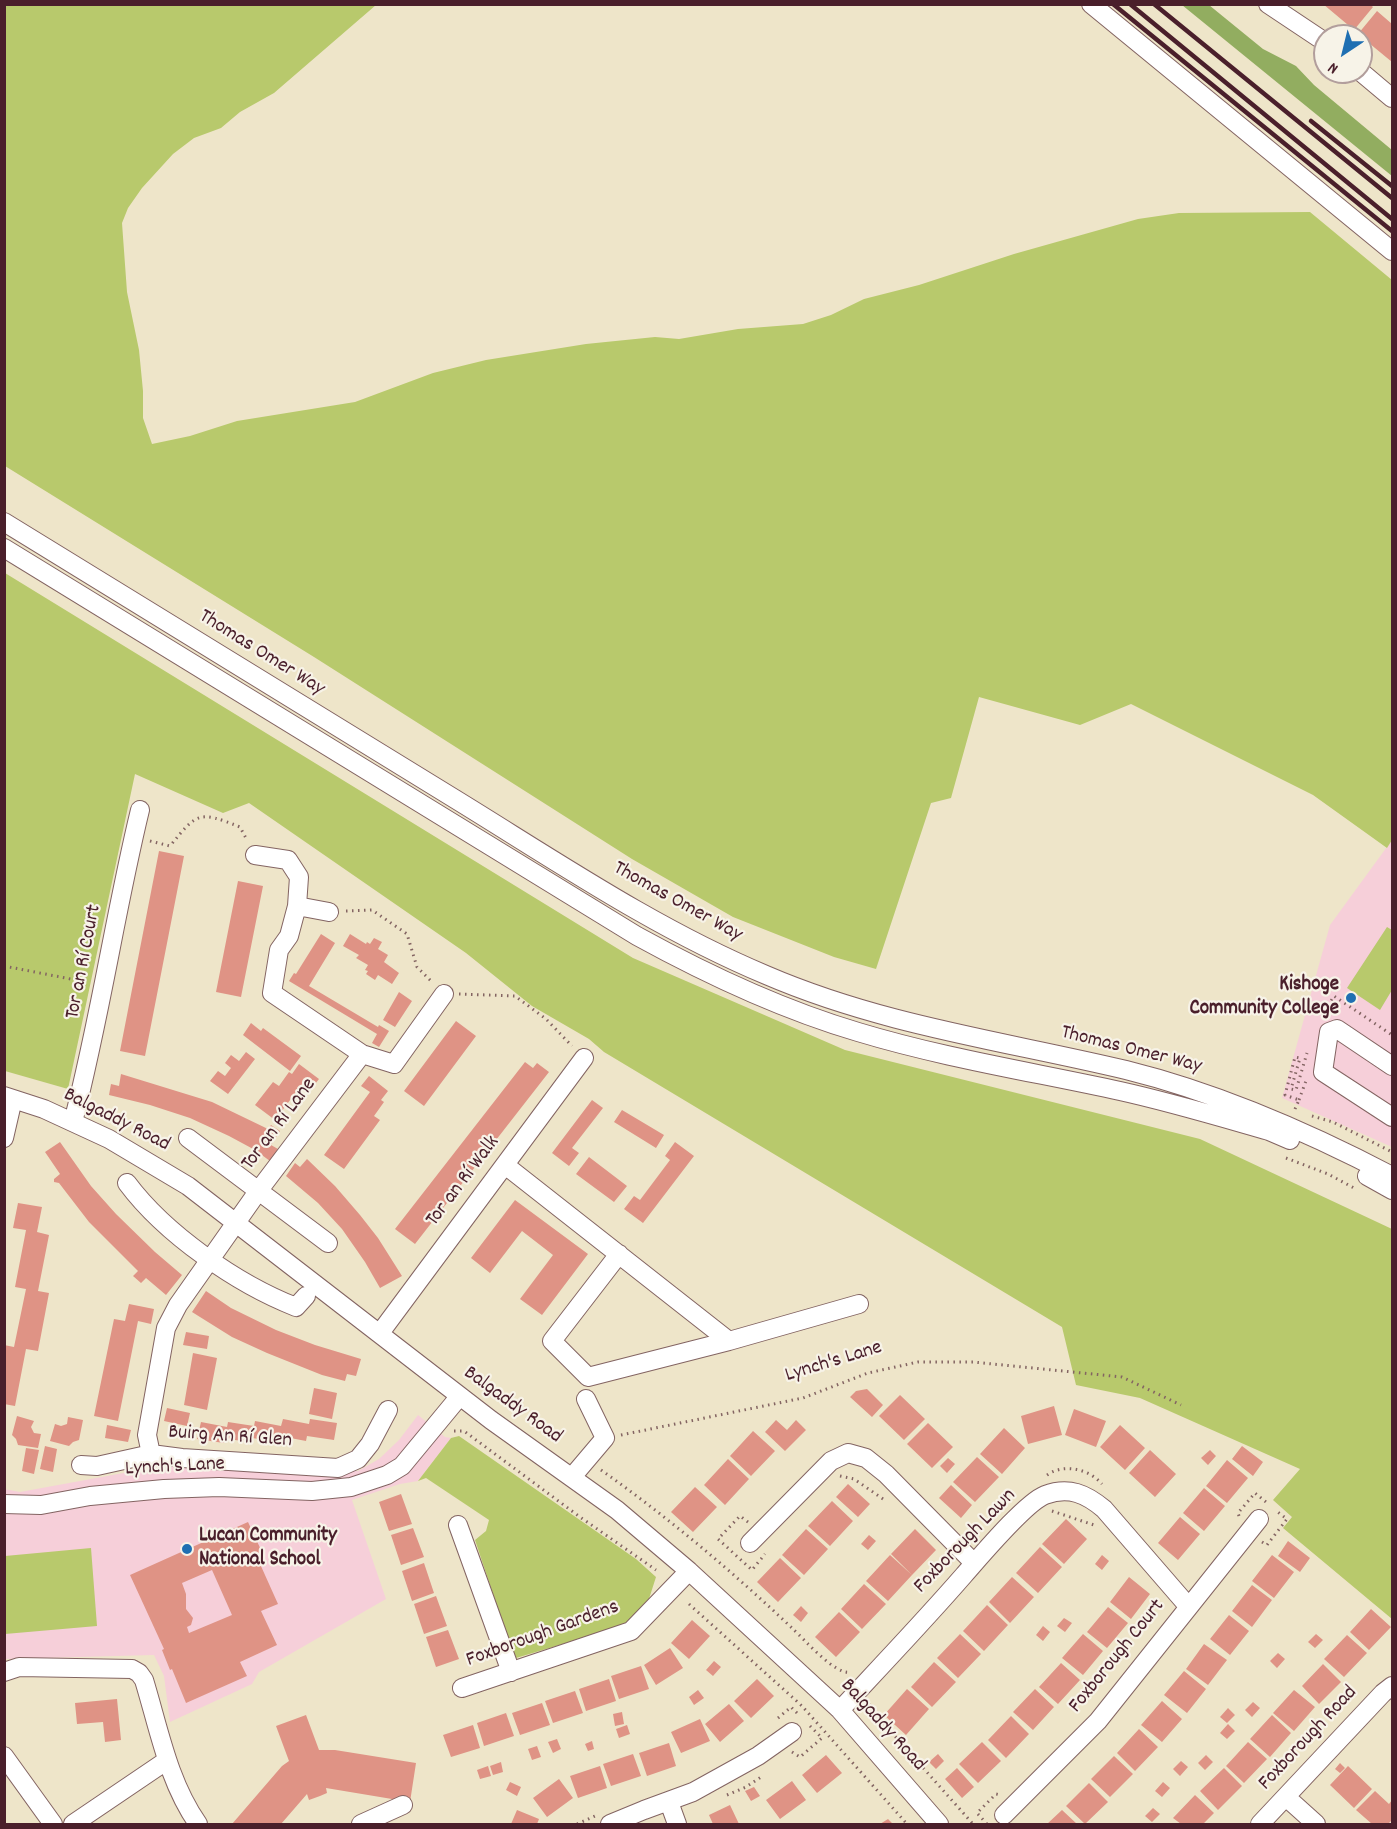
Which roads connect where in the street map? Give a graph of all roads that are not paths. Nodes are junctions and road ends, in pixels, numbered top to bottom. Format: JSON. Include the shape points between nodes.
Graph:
{"nodes":[{"id":1,"x":1090,"y":4,"type":"edge"},
{"id":2,"x":1268,"y":4,"type":"edge"},
{"id":3,"x":1313,"y":34,"type":"edge"},
{"id":4,"x":1373,"y":82,"type":"edge"},
{"id":5,"x":1392,"y":98,"type":"edge"},
{"id":6,"x":1392,"y":251,"type":"edge"},
{"id":7,"x":4,"y":522,"type":"edge"},
{"id":8,"x":4,"y":548,"type":"edge"},
{"id":9,"x":140,"y":810,"type":"dead end"},
{"id":10,"x":255,"y":855,"type":"road end"},
{"id":11,"x":297,"y":906,"type":"junction"},
{"id":12,"x":329,"y":912,"type":"road end"},
{"id":13,"x":444,"y":994,"type":"road end"},
{"id":14,"x":362,"y":1054,"type":"junction"},
{"id":15,"x":584,"y":1058,"type":"road end"},
{"id":16,"x":1392,"y":1066,"type":"edge"},
{"id":17,"x":9,"y":1097,"type":"edge"},
{"id":18,"x":1392,"y":1118,"type":"edge"},
{"id":19,"x":74,"y":1122,"type":"junction"},
{"id":20,"x":4,"y":1138,"type":"edge"},
{"id":21,"x":188,"y":1138,"type":"dead end"},
{"id":22,"x":505,"y":1164,"type":"junction"},
{"id":23,"x":1392,"y":1176,"type":"edge"},
{"id":24,"x":127,"y":1183,"type":"dead end"},
{"id":25,"x":259,"y":1190,"type":"junction"},
{"id":26,"x":1392,"y":1190,"type":"edge"},
{"id":27,"x":237,"y":1224,"type":"junction"},
{"id":28,"x":328,"y":1243,"type":"dead end"},
{"id":29,"x":618,"y":1254,"type":"junction"},
{"id":30,"x":209,"y":1261,"type":"junction"},
{"id":31,"x":306,"y":1296,"type":"dead end"},
{"id":32,"x":859,"y":1304,"type":"dead end"},
{"id":33,"x":380,"y":1333,"type":"junction"},
{"id":34,"x":729,"y":1341,"type":"junction"},
{"id":35,"x":459,"y":1397,"type":"junction"},
{"id":36,"x":586,"y":1399,"type":"dead end"},
{"id":37,"x":388,"y":1410,"type":"dead end"},
{"id":38,"x":151,"y":1454,"type":"junction"},
{"id":39,"x":81,"y":1465,"type":"dead end"},
{"id":40,"x":572,"y":1477,"type":"junction"},
{"id":41,"x":4,"y":1504,"type":"edge"},
{"id":42,"x":1259,"y":1519,"type":"dead end"},
{"id":43,"x":458,"y":1525,"type":"dead end"},
{"id":44,"x":750,"y":1543,"type":"dead end"},
{"id":45,"x":974,"y":1563,"type":"junction"},
{"id":46,"x":689,"y":1571,"type":"junction"},
{"id":47,"x":1188,"y":1606,"type":"junction"},
{"id":48,"x":4,"y":1672,"type":"edge"},
{"id":49,"x":511,"y":1672,"type":"junction"},
{"id":50,"x":1392,"y":1686,"type":"edge"},
{"id":51,"x":462,"y":1688,"type":"dead end"},
{"id":52,"x":840,"y":1710,"type":"junction"},
{"id":53,"x":792,"y":1732,"type":"dead end"},
{"id":54,"x":4,"y":1756,"type":"edge"},
{"id":55,"x":166,"y":1761,"type":"junction"},
{"id":56,"x":1286,"y":1797,"type":"junction"},
{"id":57,"x":669,"y":1802,"type":"junction"},
{"id":58,"x":403,"y":1805,"type":"dead end"},
{"id":59,"x":1004,"y":1815,"type":"dead end"},
{"id":60,"x":53,"y":1824,"type":"edge"},
{"id":61,"x":73,"y":1824,"type":"edge"},
{"id":62,"x":198,"y":1824,"type":"edge"},
{"id":63,"x":361,"y":1824,"type":"edge"},
{"id":64,"x":610,"y":1824,"type":"edge"},
{"id":65,"x":677,"y":1824,"type":"edge"},
{"id":66,"x":939,"y":1824,"type":"edge"},
{"id":67,"x":1260,"y":1824,"type":"edge"},
{"id":68,"x":1316,"y":1824,"type":"edge"}],
"edges":[{"from":1,"to":6,"type":"street"},
{"from":2,"to":3,"type":"street"},
{"from":4,"to":5,"type":"street"},
{"from":7,"to":23,"type":"street","name":"Thomas Omer Way","via":[[557,861],[718,954],[864,1011],[1129,1071],[1198,1091],[1302,1131]]},
{"from":8,"to":26,"type":"street","name":"Thomas Omer Way","via":[[637,936],[708,973],[797,1012],[858,1032],[915,1048],[1123,1092],[1269,1131]]},
{"from":9,"to":19,"type":"street","name":"Tor an Rí Court"},
{"from":10,"to":11,"type":"street","via":[[288,860],[299,877]]},
{"from":11,"to":12,"type":"street"},
{"from":11,"to":14,"type":"street","via":[[288,936],[279,950],[272,993]]},
{"from":13,"to":14,"type":"street","via":[[394,1064]]},
{"from":14,"to":25,"type":"street","name":"Tor an Rí Lane"},
{"from":15,"to":22,"type":"street","name":"Tor an Rí Walk"},
{"from":16,"to":18,"type":"street","via":[[1337,1029],[1329,1032],[1323,1072]]},
{"from":17,"to":19,"type":"street","name":"Balgaddy Road"},
{"from":17,"to":20,"type":"street"},
{"from":19,"to":27,"type":"street","name":"Balgaddy Road","via":[[162,1169]]},
{"from":21,"to":25,"type":"street"},
{"from":22,"to":29,"type":"street"},
{"from":22,"to":33,"type":"street","name":"Tor an Rí Walk"},
{"from":24,"to":30,"type":"street","via":[[142,1202]]},
{"from":25,"to":27,"type":"street","name":"Tor an Rí Lane"},
{"from":25,"to":28,"type":"street"},
{"from":27,"to":30,"type":"street","name":"Buirg An Rí Glen"},
{"from":27,"to":33,"type":"street","name":"Balgaddy Road"},
{"from":29,"to":34,"type":"street"},
{"from":29,"to":34,"type":"street","via":[[552,1341],[588,1377]]},
{"from":30,"to":31,"type":"street","via":[[296,1307]]},
{"from":30,"to":38,"type":"street","name":"Buirg An Rí Glen","via":[[166,1328],[147,1435]]},
{"from":32,"to":34,"type":"street"},
{"from":33,"to":35,"type":"street","name":"Balgaddy Road"},
{"from":35,"to":40,"type":"street","name":"Balgaddy Road"},
{"from":35,"to":41,"type":"street","name":"Lynch's Lane","via":[[402,1466],[351,1487],[312,1491],[164,1489],[41,1505]]},
{"from":36,"to":40,"type":"street","via":[[605,1438]]},
{"from":37,"to":38,"type":"street","name":"Buirg An Rí Glen","via":[[358,1459],[338,1468]]},
{"from":38,"to":39,"type":"street","via":[[97,1466]]},
{"from":40,"to":46,"type":"street","name":"Balgaddy Road"},
{"from":42,"to":47,"type":"street","name":"Foxborough Court"},
{"from":43,"to":49,"type":"street"},
{"from":44,"to":45,"type":"street","via":[[831,1461],[848,1453],[866,1458],[886,1474]]},
{"from":45,"to":47,"type":"street","name":"Foxborough Lawn","via":[[1031,1504],[1046,1495],[1088,1495]]},
{"from":45,"to":52,"type":"street","name":"Foxborough Lawn"},
{"from":46,"to":49,"type":"street","name":"Foxborough Gardens","via":[[631,1631]]},
{"from":46,"to":52,"type":"street","name":"Balgaddy Road"},
{"from":47,"to":59,"type":"street","name":"Foxborough Court","via":[[1098,1721]]},
{"from":48,"to":55,"type":"street","via":[[18,1667],[139,1672]]},
{"from":49,"to":51,"type":"street","name":"Foxborough Gardens"},
{"from":50,"to":56,"type":"street","name":"Foxborough Road"},
{"from":52,"to":66,"type":"street","name":"Balgaddy Road"},
{"from":53,"to":57,"type":"street","via":[[729,1773]]},
{"from":54,"to":60,"type":"street"},
{"from":55,"to":61,"type":"street"},
{"from":55,"to":62,"type":"street","via":[[183,1804]]},
{"from":56,"to":67,"type":"street","name":"Foxborough Road"},
{"from":56,"to":68,"type":"street"},
{"from":57,"to":64,"type":"street"},
{"from":57,"to":65,"type":"street"},
{"from":58,"to":63,"type":"street"}]}
